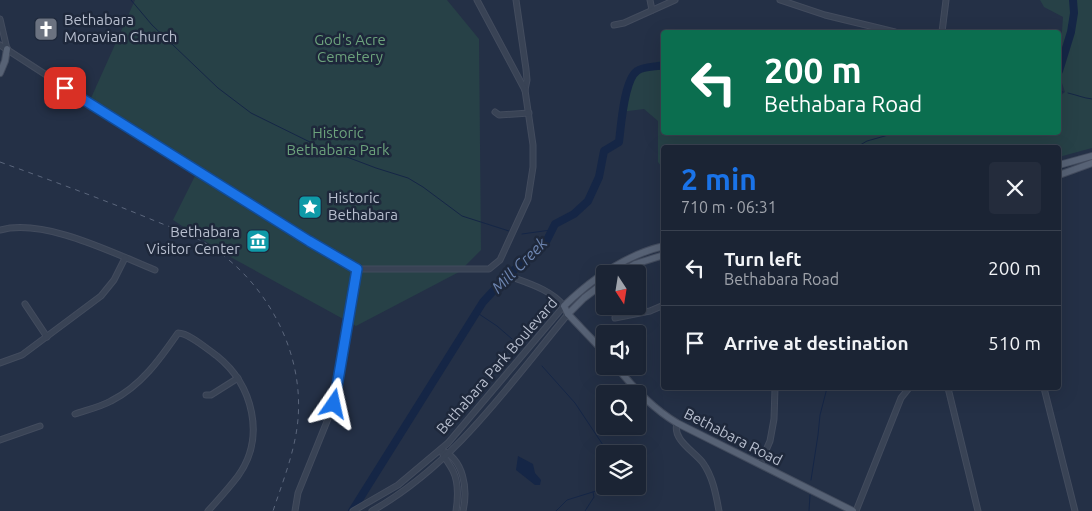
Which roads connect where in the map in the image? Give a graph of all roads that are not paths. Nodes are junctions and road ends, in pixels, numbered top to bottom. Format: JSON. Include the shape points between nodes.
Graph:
{"nodes":[{"id":1,"x":477,"y":0,"type":"edge"},
{"id":2,"x":516,"y":0,"type":"edge"},
{"id":3,"x":650,"y":0,"type":"edge"},
{"id":4,"x":675,"y":0,"type":"edge"},
{"id":5,"x":780,"y":0,"type":"edge"},
{"id":6,"x":946,"y":0,"type":"edge"},
{"id":7,"x":652,"y":10,"type":"junction"},
{"id":8,"x":0,"y":19,"type":"edge"},
{"id":9,"x":614,"y":25,"type":"dead end"},
{"id":10,"x":887,"y":30,"type":"edge"},
{"id":11,"x":942,"y":30,"type":"edge"},
{"id":12,"x":0,"y":44,"type":"edge"},
{"id":13,"x":8,"y":49,"type":"junction"},
{"id":14,"x":0,"y":73,"type":"edge"},
{"id":15,"x":525,"y":90,"type":"junction"},
{"id":16,"x":495,"y":112,"type":"dead end"},
{"id":17,"x":529,"y":113,"type":"junction"},
{"id":18,"x":1092,"y":156,"type":"edge"},
{"id":19,"x":1092,"y":163,"type":"edge"},
{"id":20,"x":1061,"y":164,"type":"edge"},
{"id":21,"x":1061,"y":174,"type":"edge"},
{"id":22,"x":0,"y":230,"type":"edge"},
{"id":23,"x":661,"y":247,"type":"edge"},
{"id":24,"x":661,"y":256,"type":"edge"},
{"id":25,"x":125,"y":258,"type":"junction"},
{"id":26,"x":633,"y":265,"type":"edge"},
{"id":27,"x":357,"y":269,"type":"junction"},
{"id":28,"x":155,"y":270,"type":"dead end"},
{"id":29,"x":517,"y":279,"type":"dead end"},
{"id":30,"x":596,"y":289,"type":"edge"},
{"id":31,"x":25,"y":304,"type":"dead end"},
{"id":32,"x":564,"y":306,"type":"junction"},
{"id":33,"x":661,"y":306,"type":"edge"},
{"id":34,"x":568,"y":314,"type":"junction"},
{"id":35,"x":615,"y":318,"type":"dead end"},
{"id":36,"x":47,"y":337,"type":"junction"},
{"id":37,"x":596,"y":344,"type":"edge"},
{"id":38,"x":0,"y":363,"type":"edge"},
{"id":39,"x":624,"y":375,"type":"edge"},
{"id":40,"x":238,"y":378,"type":"junction"},
{"id":41,"x":775,"y":390,"type":"edge"},
{"id":42,"x":907,"y":390,"type":"edge"},
{"id":43,"x":948,"y":390,"type":"edge"},
{"id":44,"x":1045,"y":390,"type":"edge"},
{"id":45,"x":206,"y":395,"type":"dead end"},
{"id":46,"x":75,"y":414,"type":"dead end"},
{"id":47,"x":677,"y":423,"type":"junction"},
{"id":48,"x":40,"y":426,"type":"dead end"},
{"id":49,"x":0,"y":440,"type":"edge"},
{"id":50,"x":441,"y":450,"type":"junction"},
{"id":51,"x":450,"y":453,"type":"junction"},
{"id":52,"x":444,"y":459,"type":"junction"},
{"id":53,"x":760,"y":464,"type":"junction"},
{"id":54,"x":208,"y":511,"type":"edge"},
{"id":55,"x":295,"y":511,"type":"edge"},
{"id":56,"x":353,"y":511,"type":"edge"},
{"id":57,"x":372,"y":511,"type":"edge"},
{"id":58,"x":456,"y":511,"type":"edge"},
{"id":59,"x":463,"y":511,"type":"edge"},
{"id":60,"x":719,"y":511,"type":"edge"},
{"id":61,"x":854,"y":511,"type":"edge"},
{"id":62,"x":978,"y":511,"type":"edge"},
{"id":63,"x":1075,"y":511,"type":"edge"}],
"edges":[{"from":1,"to":15,"type":"street"},
{"from":2,"to":15,"type":"street","via":[[527,74]]},
{"from":3,"to":7,"type":"street"},
{"from":4,"to":7,"type":"street"},
{"from":5,"to":10,"type":"street"},
{"from":6,"to":11,"type":"street"},
{"from":7,"to":9,"type":"street"},
{"from":8,"to":13,"type":"street"},
{"from":12,"to":13,"type":"street"},
{"from":13,"to":14,"type":"main road"},
{"from":13,"to":27,"type":"street","via":[[131,130]]},
{"from":15,"to":17,"type":"street"},
{"from":16,"to":17,"type":"street"},
{"from":17,"to":27,"type":"street","via":[[533,167],[528,199],[500,260],[489,269]]},
{"from":18,"to":20,"type":"main road"},
{"from":19,"to":21,"type":"main road"},
{"from":22,"to":25,"type":"street","via":[[36,228]]},
{"from":23,"to":32,"type":"main road","name":"Bethabara Park Boulevard","via":[[614,267],[579,291]]},
{"from":24,"to":26,"type":"main road"},
{"from":25,"to":28,"type":"street"},
{"from":25,"to":36,"type":"street","via":[[101,296]]},
{"from":27,"to":55,"type":"street","via":[[334,404],[298,493]]},
{"from":29,"to":32,"type":"street","via":[[537,286]]},
{"from":30,"to":34,"type":"main road","name":"Bethabara Park Boulevard"},
{"from":31,"to":36,"type":"street"},
{"from":32,"to":34,"type":"main road"},
{"from":32,"to":50,"type":"street","name":"Bethabara Park Boulevard"},
{"from":33,"to":35,"type":"street"},
{"from":34,"to":37,"type":"main road"},
{"from":34,"to":51,"type":"street","name":"Bethabara Park Boulevard"},
{"from":36,"to":38,"type":"street","via":[[22,355]]},
{"from":39,"to":47,"type":"main road","name":"Bethabara Road","via":[[658,412]]},
{"from":40,"to":45,"type":"street"},
{"from":40,"to":46,"type":"street","via":[[227,364],[178,332],[156,364],[134,386],[110,402]]},
{"from":40,"to":54,"type":"street","via":[[249,401],[252,442],[239,476]]},
{"from":41,"to":53,"type":"street","via":[[770,441]]},
{"from":42,"to":61,"type":"street"},
{"from":43,"to":62,"type":"street"},
{"from":44,"to":63,"type":"street"},
{"from":47,"to":53,"type":"main road","name":"Bethabara Road"},
{"from":47,"to":60,"type":"street","via":[[678,436],[708,472]]},
{"from":48,"to":49,"type":"street"},
{"from":50,"to":51,"type":"street"},
{"from":50,"to":52,"type":"street"},
{"from":50,"to":56,"type":"street","name":"Bethabara Park Boulevard","via":[[388,492]]},
{"from":51,"to":52,"type":"street","name":"Bethabara Park Boulevard"},
{"from":51,"to":59,"type":"street","via":[[465,486]]},
{"from":52,"to":57,"type":"street","name":"Bethabara Park Boulevard","via":[[409,488]]},
{"from":52,"to":58,"type":"street","via":[[453,471],[457,486]]},
{"from":53,"to":61,"type":"main road","name":"Bethabara Road"}]}
